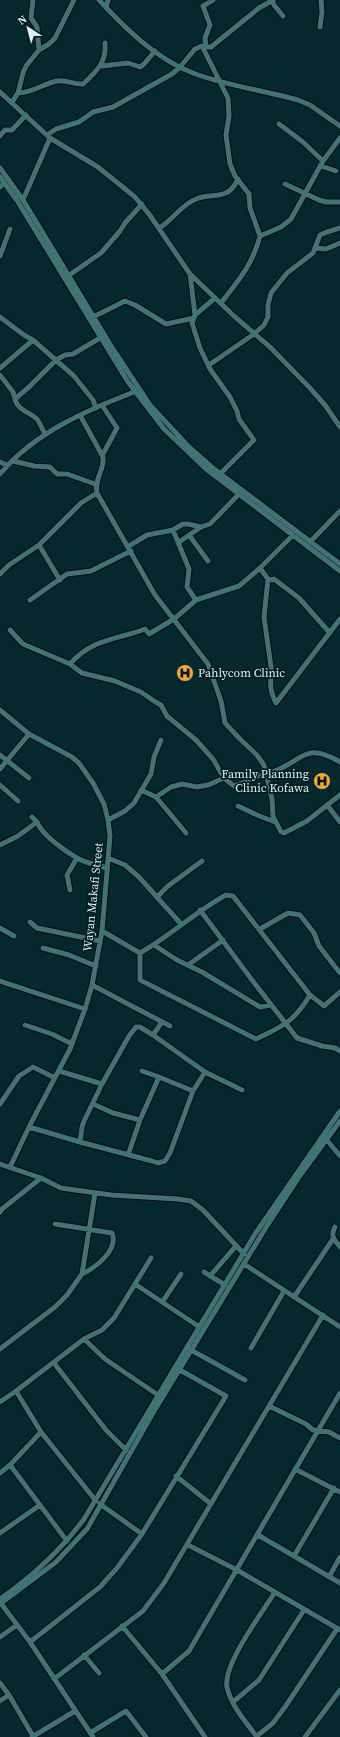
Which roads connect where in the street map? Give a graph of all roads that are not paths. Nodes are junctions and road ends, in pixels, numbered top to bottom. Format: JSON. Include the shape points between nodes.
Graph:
{"nodes":[{"id":1,"x":33,"y":0,"type":"edge"},
{"id":2,"x":74,"y":0,"type":"edge"},
{"id":3,"x":100,"y":0,"type":"edge"},
{"id":4,"x":108,"y":0,"type":"edge"},
{"id":5,"x":213,"y":0,"type":"edge"},
{"id":6,"x":273,"y":0,"type":"edge"},
{"id":7,"x":321,"y":0,"type":"edge"},
{"id":8,"x":106,"y":7,"type":"junction"},
{"id":9,"x":283,"y":16,"type":"dead end"},
{"id":10,"x":320,"y":27,"type":"dead end"},
{"id":11,"x":105,"y":44,"type":"dead end"},
{"id":12,"x":204,"y":47,"type":"junction"},
{"id":13,"x":39,"y":50,"type":"junction"},
{"id":14,"x":155,"y":51,"type":"junction"},
{"id":15,"x":102,"y":66,"type":"junction"},
{"id":16,"x":180,"y":67,"type":"junction"},
{"id":17,"x":220,"y":81,"type":"junction"},
{"id":18,"x":0,"y":92,"type":"edge"},
{"id":19,"x":18,"y":93,"type":"junction"},
{"id":20,"x":12,"y":102,"type":"junction"},
{"id":21,"x":26,"y":115,"type":"junction"},
{"id":22,"x":279,"y":124,"type":"dead end"},
{"id":23,"x":340,"y":126,"type":"edge"},
{"id":24,"x":0,"y":136,"type":"edge"},
{"id":25,"x":49,"y":137,"type":"junction"},
{"id":26,"x":340,"y":138,"type":"edge"},
{"id":27,"x":322,"y":163,"type":"junction"},
{"id":28,"x":0,"y":168,"type":"edge"},
{"id":29,"x":336,"y":171,"type":"dead end"},
{"id":30,"x":0,"y":177,"type":"edge"},
{"id":31,"x":238,"y":179,"type":"junction"},
{"id":32,"x":4,"y":183,"type":"junction"},
{"id":33,"x":285,"y":184,"type":"dead end"},
{"id":34,"x":0,"y":187,"type":"edge"},
{"id":35,"x":305,"y":194,"type":"junction"},
{"id":36,"x":23,"y":200,"type":"junction"},
{"id":37,"x":340,"y":202,"type":"edge"},
{"id":38,"x":142,"y":204,"type":"junction"},
{"id":39,"x":159,"y":228,"type":"junction"},
{"id":40,"x":340,"y":228,"type":"edge"},
{"id":41,"x":10,"y":229,"type":"dead end"},
{"id":42,"x":260,"y":236,"type":"junction"},
{"id":43,"x":340,"y":243,"type":"edge"},
{"id":44,"x":316,"y":248,"type":"junction"},
{"id":45,"x":0,"y":256,"type":"edge"},
{"id":46,"x":190,"y":274,"type":"junction"},
{"id":47,"x":68,"y":276,"type":"junction"},
{"id":48,"x":216,"y":298,"type":"junction"},
{"id":49,"x":221,"y":303,"type":"junction"},
{"id":50,"x":194,"y":316,"type":"junction"},
{"id":51,"x":0,"y":317,"type":"edge"},
{"id":52,"x":93,"y":317,"type":"junction"},
{"id":53,"x":254,"y":334,"type":"junction"},
{"id":54,"x":100,"y":338,"type":"junction"},
{"id":55,"x":34,"y":340,"type":"junction"},
{"id":56,"x":56,"y":360,"type":"junction"},
{"id":57,"x":209,"y":364,"type":"junction"},
{"id":58,"x":0,"y":368,"type":"edge"},
{"id":59,"x":0,"y":375,"type":"edge"},
{"id":60,"x":134,"y":392,"type":"junction"},
{"id":61,"x":15,"y":399,"type":"junction"},
{"id":62,"x":102,"y":405,"type":"junction"},
{"id":63,"x":96,"y":408,"type":"junction"},
{"id":64,"x":80,"y":415,"type":"junction"},
{"id":65,"x":340,"y":427,"type":"edge"},
{"id":66,"x":45,"y":434,"type":"junction"},
{"id":67,"x":103,"y":454,"type":"junction"},
{"id":68,"x":13,"y":461,"type":"junction"},
{"id":69,"x":0,"y":462,"type":"edge"},
{"id":70,"x":7,"y":465,"type":"junction"},
{"id":71,"x":0,"y":474,"type":"edge"},
{"id":72,"x":220,"y":474,"type":"junction"},
{"id":73,"x":95,"y":484,"type":"junction"},
{"id":74,"x":98,"y":493,"type":"junction"},
{"id":75,"x":239,"y":494,"type":"junction"},
{"id":76,"x":340,"y":511,"type":"edge"},
{"id":77,"x":200,"y":527,"type":"junction"},
{"id":78,"x":173,"y":530,"type":"junction"},
{"id":79,"x":189,"y":535,"type":"junction"},
{"id":80,"x":293,"y":535,"type":"junction"},
{"id":81,"x":311,"y":541,"type":"junction"},
{"id":82,"x":179,"y":542,"type":"junction"},
{"id":83,"x":39,"y":545,"type":"junction"},
{"id":84,"x":130,"y":549,"type":"junction"},
{"id":85,"x":208,"y":561,"type":"dead end"},
{"id":86,"x":340,"y":564,"type":"edge"},
{"id":87,"x":260,"y":568,"type":"junction"},
{"id":88,"x":340,"y":571,"type":"edge"},
{"id":89,"x":0,"y":574,"type":"edge"},
{"id":90,"x":268,"y":579,"type":"junction"},
{"id":91,"x":60,"y":580,"type":"junction"},
{"id":92,"x":30,"y":600,"type":"dead end"},
{"id":93,"x":196,"y":600,"type":"junction"},
{"id":94,"x":174,"y":619,"type":"junction"},
{"id":95,"x":340,"y":619,"type":"edge"},
{"id":96,"x":338,"y":626,"type":"edge"},
{"id":97,"x":10,"y":630,"type":"dead end"},
{"id":98,"x":330,"y":633,"type":"junction"},
{"id":99,"x":70,"y":664,"type":"junction"},
{"id":100,"x":0,"y":710,"type":"edge"},
{"id":101,"x":30,"y":734,"type":"junction"},
{"id":102,"x":161,"y":740,"type":"dead end"},
{"id":103,"x":0,"y":755,"type":"edge"},
{"id":104,"x":8,"y":761,"type":"junction"},
{"id":105,"x":340,"y":762,"type":"edge"},
{"id":106,"x":0,"y":769,"type":"edge"},
{"id":107,"x":267,"y":773,"type":"junction"},
{"id":108,"x":29,"y":778,"type":"dead end"},
{"id":109,"x":224,"y":778,"type":"junction"},
{"id":110,"x":0,"y":785,"type":"edge"},
{"id":111,"x":141,"y":790,"type":"junction"},
{"id":112,"x":340,"y":795,"type":"edge"},
{"id":113,"x":156,"y":797,"type":"junction"},
{"id":114,"x":18,"y":801,"type":"dead end"},
{"id":115,"x":238,"y":806,"type":"dead end"},
{"id":116,"x":328,"y":806,"type":"junction"},
{"id":117,"x":32,"y":817,"type":"dead end"},
{"id":118,"x":108,"y":820,"type":"junction"},
{"id":119,"x":37,"y":822,"type":"junction"},
{"id":120,"x":274,"y":822,"type":"junction"},
{"id":121,"x":340,"y":822,"type":"edge"},
{"id":122,"x":186,"y":833,"type":"dead end"},
{"id":123,"x":0,"y":845,"type":"edge"},
{"id":124,"x":77,"y":858,"type":"junction"},
{"id":125,"x":108,"y":858,"type":"junction"},
{"id":126,"x":202,"y":861,"type":"dead end"},
{"id":127,"x":107,"y":868,"type":"junction"},
{"id":128,"x":70,"y":890,"type":"dead end"},
{"id":129,"x":157,"y":897,"type":"junction"},
{"id":130,"x":200,"y":910,"type":"junction"},
{"id":131,"x":30,"y":922,"type":"dead end"},
{"id":132,"x":181,"y":924,"type":"junction"},
{"id":133,"x":0,"y":928,"type":"edge"},
{"id":134,"x":260,"y":929,"type":"junction"},
{"id":135,"x":102,"y":931,"type":"junction"},
{"id":136,"x":14,"y":936,"type":"dead end"},
{"id":137,"x":223,"y":940,"type":"junction"},
{"id":138,"x":100,"y":941,"type":"junction"},
{"id":139,"x":154,"y":945,"type":"junction"},
{"id":140,"x":43,"y":948,"type":"dead end"},
{"id":141,"x":140,"y":953,"type":"junction"},
{"id":142,"x":188,"y":965,"type":"junction"},
{"id":143,"x":96,"y":966,"type":"junction"},
{"id":144,"x":340,"y":973,"type":"edge"},
{"id":145,"x":0,"y":981,"type":"edge"},
{"id":146,"x":92,"y":985,"type":"junction"},
{"id":147,"x":340,"y":992,"type":"edge"},
{"id":148,"x":310,"y":996,"type":"junction"},
{"id":149,"x":271,"y":1005,"type":"junction"},
{"id":150,"x":85,"y":1009,"type":"junction"},
{"id":151,"x":162,"y":1022,"type":"junction"},
{"id":152,"x":287,"y":1024,"type":"junction"},
{"id":153,"x":25,"y":1025,"type":"dead end"},
{"id":154,"x":170,"y":1026,"type":"dead end"},
{"id":155,"x":153,"y":1036,"type":"junction"},
{"id":156,"x":72,"y":1044,"type":"junction"},
{"id":157,"x":340,"y":1051,"type":"edge"},
{"id":158,"x":59,"y":1071,"type":"junction"},
{"id":159,"x":142,"y":1071,"type":"dead end"},
{"id":160,"x":205,"y":1072,"type":"junction"},
{"id":161,"x":159,"y":1077,"type":"junction"},
{"id":162,"x":55,"y":1078,"type":"junction"},
{"id":163,"x":102,"y":1084,"type":"junction"},
{"id":164,"x":242,"y":1090,"type":"dead end"},
{"id":165,"x":193,"y":1091,"type":"junction"},
{"id":166,"x":0,"y":1104,"type":"edge"},
{"id":167,"x":93,"y":1104,"type":"junction"},
{"id":168,"x":340,"y":1111,"type":"edge"},
{"id":169,"x":140,"y":1120,"type":"junction"},
{"id":170,"x":340,"y":1120,"type":"edge"},
{"id":171,"x":29,"y":1127,"type":"junction"},
{"id":172,"x":326,"y":1140,"type":"junction"},
{"id":173,"x":80,"y":1142,"type":"junction"},
{"id":174,"x":128,"y":1155,"type":"junction"},
{"id":175,"x":340,"y":1156,"type":"edge"},
{"id":176,"x":0,"y":1164,"type":"edge"},
{"id":177,"x":10,"y":1167,"type":"junction"},
{"id":178,"x":41,"y":1178,"type":"junction"},
{"id":179,"x":292,"y":1184,"type":"junction"},
{"id":180,"x":95,"y":1193,"type":"junction"},
{"id":181,"x":0,"y":1212,"type":"edge"},
{"id":182,"x":56,"y":1224,"type":"dead end"},
{"id":183,"x":335,"y":1227,"type":"dead end"},
{"id":184,"x":89,"y":1228,"type":"junction"},
{"id":185,"x":333,"y":1239,"type":"junction"},
{"id":186,"x":236,"y":1246,"type":"junction"},
{"id":187,"x":340,"y":1246,"type":"edge"},
{"id":188,"x":244,"y":1254,"type":"junction"},
{"id":189,"x":151,"y":1258,"type":"dead end"},
{"id":190,"x":244,"y":1264,"type":"junction"},
{"id":191,"x":204,"y":1272,"type":"dead end"},
{"id":192,"x":82,"y":1274,"type":"junction"},
{"id":193,"x":181,"y":1274,"type":"dead end"},
{"id":194,"x":210,"y":1276,"type":"junction"},
{"id":195,"x":135,"y":1284,"type":"junction"},
{"id":196,"x":225,"y":1285,"type":"junction"},
{"id":197,"x":284,"y":1291,"type":"junction"},
{"id":198,"x":294,"y":1297,"type":"junction"},
{"id":199,"x":163,"y":1301,"type":"junction"},
{"id":200,"x":323,"y":1315,"type":"junction"},
{"id":201,"x":198,"y":1326,"type":"junction"},
{"id":202,"x":340,"y":1327,"type":"edge"},
{"id":203,"x":84,"y":1340,"type":"junction"},
{"id":204,"x":251,"y":1348,"type":"dead end"},
{"id":205,"x":0,"y":1349,"type":"edge"},
{"id":206,"x":191,"y":1350,"type":"junction"},
{"id":207,"x":54,"y":1363,"type":"junction"},
{"id":208,"x":180,"y":1370,"type":"junction"},
{"id":209,"x":245,"y":1380,"type":"dead end"},
{"id":210,"x":16,"y":1391,"type":"junction"},
{"id":211,"x":340,"y":1393,"type":"edge"},
{"id":212,"x":158,"y":1395,"type":"junction"},
{"id":213,"x":0,"y":1402,"type":"edge"},
{"id":214,"x":269,"y":1406,"type":"junction"},
{"id":215,"x":317,"y":1431,"type":"junction"},
{"id":216,"x":41,"y":1432,"type":"junction"},
{"id":217,"x":340,"y":1438,"type":"edge"},
{"id":218,"x":126,"y":1450,"type":"junction"},
{"id":219,"x":10,"y":1465,"type":"junction"},
{"id":220,"x":295,"y":1469,"type":"junction"},
{"id":221,"x":0,"y":1473,"type":"edge"},
{"id":222,"x":176,"y":1476,"type":"junction"},
{"id":223,"x":334,"y":1488,"type":"junction"},
{"id":224,"x":340,"y":1492,"type":"edge"},
{"id":225,"x":98,"y":1502,"type":"junction"},
{"id":226,"x":40,"y":1504,"type":"junction"},
{"id":227,"x":210,"y":1504,"type":"junction"},
{"id":228,"x":0,"y":1533,"type":"edge"},
{"id":229,"x":142,"y":1534,"type":"junction"},
{"id":230,"x":258,"y":1534,"type":"junction"},
{"id":231,"x":67,"y":1541,"type":"junction"},
{"id":232,"x":188,"y":1545,"type":"junction"},
{"id":233,"x":294,"y":1556,"type":"junction"},
{"id":234,"x":340,"y":1557,"type":"edge"},
{"id":235,"x":237,"y":1570,"type":"junction"},
{"id":236,"x":329,"y":1577,"type":"junction"},
{"id":237,"x":340,"y":1583,"type":"edge"},
{"id":238,"x":275,"y":1592,"type":"junction"},
{"id":239,"x":0,"y":1602,"type":"edge"},
{"id":240,"x":304,"y":1610,"type":"junction"},
{"id":241,"x":17,"y":1625,"type":"junction"},
{"id":242,"x":122,"y":1626,"type":"junction"},
{"id":243,"x":339,"y":1629,"type":"edge"},
{"id":244,"x":0,"y":1637,"type":"edge"},
{"id":245,"x":30,"y":1642,"type":"junction"},
{"id":246,"x":84,"y":1656,"type":"junction"},
{"id":247,"x":99,"y":1673,"type":"dead end"},
{"id":248,"x":162,"y":1674,"type":"junction"},
{"id":249,"x":54,"y":1679,"type":"junction"},
{"id":250,"x":0,"y":1684,"type":"edge"},
{"id":251,"x":340,"y":1690,"type":"edge"},
{"id":252,"x":10,"y":1695,"type":"junction"},
{"id":253,"x":0,"y":1701,"type":"edge"},
{"id":254,"x":233,"y":1702,"type":"junction"},
{"id":255,"x":75,"y":1710,"type":"junction"},
{"id":256,"x":91,"y":1735,"type":"edge"},
{"id":257,"x":257,"y":1736,"type":"edge"},
{"id":258,"x":32,"y":1737,"type":"edge"},
{"id":259,"x":146,"y":1737,"type":"edge"},
{"id":260,"x":205,"y":1737,"type":"edge"},
{"id":261,"x":305,"y":1737,"type":"edge"}],
"edges":[{"from":1,"to":13,"type":"street","via":[[31,18],[37,27]]},
{"from":2,"to":13,"type":"street","via":[[55,38]]},
{"from":3,"to":8,"type":"street"},
{"from":4,"to":8,"type":"street"},
{"from":5,"to":12,"type":"street","via":[[203,6],[210,25]]},
{"from":6,"to":9,"type":"street"},
{"from":6,"to":12,"type":"street","via":[[217,43],[211,47]]},
{"from":7,"to":10,"type":"street"},
{"from":8,"to":14,"type":"street"},
{"from":11,"to":15,"type":"street","via":[[106,52]]},
{"from":12,"to":16,"type":"street","via":[[195,49]]},
{"from":12,"to":17,"type":"street"},
{"from":13,"to":19,"type":"street","via":[[23,73]]},
{"from":14,"to":15,"type":"street","via":[[140,67],[128,63]]},
{"from":14,"to":16,"type":"street"},
{"from":15,"to":19,"type":"street","via":[[83,84],[58,80],[30,92]]},
{"from":16,"to":17,"type":"street"},
{"from":16,"to":25,"type":"street","via":[[113,107],[93,112],[79,122],[56,129]]},
{"from":17,"to":23,"type":"street","via":[[298,100],[310,105]]},
{"from":17,"to":31,"type":"street","via":[[228,98],[226,135],[230,164]]},
{"from":18,"to":20,"type":"street"},
{"from":19,"to":20,"type":"street"},
{"from":20,"to":21,"type":"street"},
{"from":21,"to":24,"type":"street","via":[[12,130],[5,130]]},
{"from":21,"to":25,"type":"street"},
{"from":22,"to":27,"type":"street","via":[[303,142]]},
{"from":25,"to":36,"type":"street"},
{"from":25,"to":38,"type":"street","via":[[98,167]]},
{"from":26,"to":27,"type":"street"},
{"from":27,"to":29,"type":"street"},
{"from":27,"to":35,"type":"street"},
{"from":28,"to":36,"type":"street"},
{"from":30,"to":32,"type":"street"},
{"from":31,"to":39,"type":"street","via":[[234,186],[218,196],[190,202]]},
{"from":31,"to":42,"type":"street","via":[[249,194],[250,208]]},
{"from":32,"to":34,"type":"street"},
{"from":32,"to":54,"type":"street"},
{"from":33,"to":35,"type":"street"},
{"from":35,"to":37,"type":"street","via":[[326,202]]},
{"from":35,"to":42,"type":"street","via":[[288,222]]},
{"from":36,"to":47,"type":"street"},
{"from":38,"to":39,"type":"street"},
{"from":38,"to":47,"type":"street","via":[[101,253]]},
{"from":39,"to":46,"type":"street"},
{"from":40,"to":44,"type":"street","via":[[320,235]]},
{"from":41,"to":45,"type":"street"},
{"from":42,"to":49,"type":"street","via":[[254,257]]},
{"from":43,"to":44,"type":"street","via":[[326,249]]},
{"from":44,"to":53,"type":"street","via":[[287,273],[271,293],[267,321]]},
{"from":46,"to":48,"type":"street"},
{"from":46,"to":50,"type":"street"},
{"from":47,"to":52,"type":"street"},
{"from":48,"to":49,"type":"street"},
{"from":48,"to":50,"type":"street"},
{"from":49,"to":53,"type":"street"},
{"from":50,"to":52,"type":"street","via":[[166,324],[125,301]]},
{"from":50,"to":57,"type":"street","via":[[192,323],[200,348]]},
{"from":51,"to":55,"type":"street"},
{"from":52,"to":72,"type":"street","via":[[150,405],[190,448]]},
{"from":53,"to":57,"type":"street"},
{"from":53,"to":65,"type":"street","via":[[310,387]]},
{"from":54,"to":56,"type":"street","via":[[73,354]]},
{"from":54,"to":60,"type":"street"},
{"from":55,"to":56,"type":"street"},
{"from":55,"to":58,"type":"street"},
{"from":56,"to":61,"type":"street"},
{"from":56,"to":63,"type":"street","via":[[74,376],[93,400]]},
{"from":57,"to":72,"type":"street","via":[[233,403],[239,419],[254,440]]},
{"from":59,"to":61,"type":"street","via":[[13,392]]},
{"from":60,"to":62,"type":"street"},
{"from":60,"to":75,"type":"street","via":[[164,429],[188,453]]},
{"from":61,"to":66,"type":"street","via":[[20,408],[37,419]]},
{"from":62,"to":63,"type":"street"},
{"from":62,"to":67,"type":"street","via":[[117,428]]},
{"from":63,"to":64,"type":"street"},
{"from":64,"to":66,"type":"street"},
{"from":64,"to":67,"type":"street"},
{"from":66,"to":68,"type":"street"},
{"from":67,"to":73,"type":"street","via":[[104,461]]},
{"from":68,"to":70,"type":"street"},
{"from":68,"to":73,"type":"street","via":[[50,467],[57,474],[67,474]]},
{"from":69,"to":70,"type":"street"},
{"from":70,"to":71,"type":"street"},
{"from":72,"to":81,"type":"street"},
{"from":73,"to":74,"type":"street"},
{"from":74,"to":83,"type":"street","via":[[81,504]]},
{"from":74,"to":84,"type":"street"},
{"from":75,"to":77,"type":"street","via":[[215,520]]},
{"from":75,"to":80,"type":"street"},
{"from":76,"to":81,"type":"street"},
{"from":77,"to":78,"type":"street","via":[[183,524]]},
{"from":77,"to":79,"type":"street"},
{"from":78,"to":82,"type":"street"},
{"from":78,"to":84,"type":"street","via":[[147,535]]},
{"from":79,"to":82,"type":"street"},
{"from":79,"to":85,"type":"street"},
{"from":80,"to":87,"type":"street"},
{"from":80,"to":88,"type":"street"},
{"from":81,"to":86,"type":"street"},
{"from":82,"to":93,"type":"street","via":[[189,569],[187,587]]},
{"from":83,"to":89,"type":"street"},
{"from":83,"to":91,"type":"street"},
{"from":84,"to":91,"type":"street","via":[[91,571],[67,574]]},
{"from":84,"to":94,"type":"street","via":[[155,595]]},
{"from":87,"to":90,"type":"street"},
{"from":87,"to":93,"type":"street","via":[[239,586]]},
{"from":90,"to":98,"type":"street","via":[[274,579],[299,598]]},
{"from":90,"to":98,"type":"street","via":[[264,616],[272,674],[270,683],[276,703]]},
{"from":91,"to":92,"type":"street"},
{"from":93,"to":94,"type":"street"},
{"from":94,"to":99,"type":"street","via":[[149,634],[145,629],[100,643],[79,653]]},
{"from":94,"to":107,"type":"street","via":[[208,664],[221,701],[225,723],[257,755]]},
{"from":95,"to":96,"type":"street"},
{"from":96,"to":98,"type":"street"},
{"from":97,"to":99,"type":"street","via":[[23,644]]},
{"from":99,"to":109,"type":"street","via":[[82,673],[115,681],[141,692],[154,701],[167,716],[196,740],[213,759]]},
{"from":100,"to":101,"type":"street","name":"Wayan Makafi Street"},
{"from":101,"to":104,"type":"street"},
{"from":101,"to":118,"type":"street","name":"Wayan Makafi Street","via":[[79,763],[104,804]]},
{"from":102,"to":111,"type":"street","via":[[151,774]]},
{"from":103,"to":104,"type":"street"},
{"from":104,"to":106,"type":"street"},
{"from":104,"to":108,"type":"street"},
{"from":105,"to":107,"type":"street","via":[[323,754],[310,753]]},
{"from":107,"to":109,"type":"street","via":[[234,786]]},
{"from":107,"to":120,"type":"street"},
{"from":109,"to":113,"type":"street","via":[[197,787],[182,784],[171,787]]},
{"from":110,"to":114,"type":"street"},
{"from":111,"to":113,"type":"street"},
{"from":111,"to":118,"type":"street","via":[[134,803]]},
{"from":112,"to":116,"type":"street"},
{"from":113,"to":122,"type":"street"},
{"from":115,"to":120,"type":"street"},
{"from":116,"to":120,"type":"street","via":[[284,834]]},
{"from":116,"to":121,"type":"street"},
{"from":117,"to":119,"type":"street"},
{"from":118,"to":125,"type":"street","name":"Wayan Makafi Street"},
{"from":119,"to":123,"type":"street"},
{"from":119,"to":124,"type":"street","via":[[53,841]]},
{"from":124,"to":127,"type":"street"},
{"from":124,"to":128,"type":"street","via":[[67,875]]},
{"from":125,"to":127,"type":"street","name":"Wayan Makafi Street"},
{"from":125,"to":129,"type":"street","via":[[125,865]]},
{"from":126,"to":129,"type":"street"},
{"from":127,"to":135,"type":"street","name":"Wayan Makafi Street"},
{"from":129,"to":132,"type":"street"},
{"from":130,"to":132,"type":"street"},
{"from":130,"to":134,"type":"street","via":[[226,895],[234,896]]},
{"from":130,"to":137,"type":"street"},
{"from":131,"to":138,"type":"street","via":[[37,928]]},
{"from":132,"to":139,"type":"street"},
{"from":133,"to":136,"type":"street"},
{"from":134,"to":144,"type":"street","via":[[288,913],[300,915]]},
{"from":134,"to":148,"type":"street"},
{"from":135,"to":138,"type":"street","name":"Wayan Makafi Street"},
{"from":135,"to":141,"type":"street"},
{"from":137,"to":142,"type":"street"},
{"from":137,"to":149,"type":"street"},
{"from":138,"to":143,"type":"street","name":"Wayan Makafi Street"},
{"from":139,"to":141,"type":"street"},
{"from":139,"to":142,"type":"street"},
{"from":140,"to":143,"type":"street"},
{"from":141,"to":152,"type":"street","via":[[140,980],[228,1026],[256,1039]]},
{"from":142,"to":149,"type":"street","via":[[260,1007]]},
{"from":143,"to":146,"type":"street","name":"Wayan Makafi Street"},
{"from":145,"to":150,"type":"street"},
{"from":146,"to":150,"type":"street","name":"Wayan Makafi Street"},
{"from":146,"to":151,"type":"street"},
{"from":147,"to":148,"type":"street","via":[[324,1006]]},
{"from":148,"to":152,"type":"street"},
{"from":149,"to":152,"type":"street"},
{"from":150,"to":156,"type":"street","name":"Wayan Makafi Street"},
{"from":151,"to":154,"type":"street"},
{"from":151,"to":155,"type":"street"},
{"from":152,"to":157,"type":"street","via":[[297,1038]]},
{"from":153,"to":156,"type":"street"},
{"from":155,"to":160,"type":"street"},
{"from":155,"to":163,"type":"street","via":[[140,1027],[133,1030]]},
{"from":156,"to":158,"type":"street","name":"Wayan Makafi Street"},
{"from":158,"to":162,"type":"street","name":"Wayan Makafi Street"},
{"from":158,"to":163,"type":"street"},
{"from":159,"to":161,"type":"street"},
{"from":160,"to":164,"type":"street"},
{"from":160,"to":165,"type":"street"},
{"from":161,"to":165,"type":"street"},
{"from":161,"to":169,"type":"street"},
{"from":162,"to":166,"type":"street","via":[[33,1066],[19,1076]]},
{"from":162,"to":171,"type":"street","name":"Wayan Makafi Street"},
{"from":163,"to":167,"type":"street"},
{"from":165,"to":174,"type":"street","via":[[165,1161],[158,1163]]},
{"from":167,"to":169,"type":"street"},
{"from":167,"to":173,"type":"street","via":[[82,1127]]},
{"from":168,"to":179,"type":"street"},
{"from":169,"to":174,"type":"street"},
{"from":170,"to":172,"type":"street"},
{"from":171,"to":173,"type":"street"},
{"from":171,"to":177,"type":"street","name":"Wayan Makafi Street"},
{"from":172,"to":175,"type":"street"},
{"from":172,"to":179,"type":"street"},
{"from":173,"to":174,"type":"street"},
{"from":176,"to":177,"type":"street"},
{"from":177,"to":178,"type":"street"},
{"from":178,"to":180,"type":"street","via":[[61,1188]]},
{"from":178,"to":181,"type":"street"},
{"from":179,"to":188,"type":"street","via":[[255,1234]]},
{"from":179,"to":190,"type":"street"},
{"from":180,"to":184,"type":"street"},
{"from":180,"to":186,"type":"street","via":[[191,1202],[203,1210]]},
{"from":182,"to":184,"type":"street"},
{"from":183,"to":185,"type":"street"},
{"from":184,"to":192,"type":"street"},
{"from":184,"to":192,"type":"street","via":[[112,1233],[114,1239],[111,1249],[94,1268]]},
{"from":185,"to":187,"type":"street"},
{"from":185,"to":198,"type":"street"},
{"from":186,"to":188,"type":"street"},
{"from":186,"to":194,"type":"street"},
{"from":188,"to":196,"type":"street"},
{"from":189,"to":195,"type":"street"},
{"from":190,"to":197,"type":"street"},
{"from":190,"to":206,"type":"street"},
{"from":191,"to":194,"type":"street"},
{"from":192,"to":205,"type":"street","via":[[56,1307]]},
{"from":193,"to":199,"type":"street"},
{"from":194,"to":196,"type":"street"},
{"from":195,"to":199,"type":"street"},
{"from":195,"to":203,"type":"street","via":[[114,1318],[102,1330]]},
{"from":196,"to":201,"type":"street"},
{"from":197,"to":198,"type":"street"},
{"from":197,"to":204,"type":"street"},
{"from":198,"to":200,"type":"street"},
{"from":199,"to":201,"type":"street"},
{"from":200,"to":202,"type":"street"},
{"from":200,"to":214,"type":"street"},
{"from":201,"to":212,"type":"street"},
{"from":203,"to":207,"type":"street"},
{"from":203,"to":212,"type":"street","via":[[105,1359]]},
{"from":206,"to":208,"type":"street"},
{"from":206,"to":209,"type":"street"},
{"from":207,"to":210,"type":"street"},
{"from":207,"to":218,"type":"street","via":[[106,1430]]},
{"from":208,"to":222,"type":"street","via":[[226,1396]]},
{"from":208,"to":225,"type":"street"},
{"from":210,"to":213,"type":"street"},
{"from":210,"to":216,"type":"street"},
{"from":211,"to":215,"type":"street"},
{"from":212,"to":218,"type":"street"},
{"from":214,"to":215,"type":"street"},
{"from":214,"to":227,"type":"street"},
{"from":215,"to":217,"type":"street","via":[[329,1432]]},
{"from":215,"to":220,"type":"street"},
{"from":216,"to":219,"type":"street"},
{"from":216,"to":225,"type":"street"},
{"from":218,"to":225,"type":"street"},
{"from":219,"to":221,"type":"street"},
{"from":219,"to":226,"type":"street"},
{"from":220,"to":223,"type":"street"},
{"from":220,"to":230,"type":"street"},
{"from":222,"to":227,"type":"street"},
{"from":222,"to":229,"type":"street"},
{"from":223,"to":224,"type":"street"},
{"from":223,"to":233,"type":"street"},
{"from":225,"to":229,"type":"street"},
{"from":225,"to":231,"type":"street"},
{"from":225,"to":239,"type":"street","via":[[87,1529],[56,1562]]},
{"from":226,"to":228,"type":"street"},
{"from":226,"to":231,"type":"street"},
{"from":227,"to":232,"type":"street"},
{"from":229,"to":245,"type":"street","via":[[100,1587]]},
{"from":230,"to":233,"type":"street"},
{"from":230,"to":235,"type":"street"},
{"from":231,"to":239,"type":"street"},
{"from":232,"to":235,"type":"street"},
{"from":232,"to":242,"type":"street","via":[[143,1611]]},
{"from":233,"to":236,"type":"street"},
{"from":234,"to":236,"type":"street"},
{"from":235,"to":238,"type":"street"},
{"from":235,"to":248,"type":"street","via":[[188,1651]]},
{"from":236,"to":237,"type":"street"},
{"from":238,"to":240,"type":"street"},
{"from":238,"to":254,"type":"street","via":[[232,1661],[227,1675],[227,1687]]},
{"from":239,"to":241,"type":"street"},
{"from":240,"to":243,"type":"street"},
{"from":240,"to":254,"type":"street","via":[[259,1680]]},
{"from":241,"to":244,"type":"street"},
{"from":241,"to":245,"type":"street"},
{"from":242,"to":246,"type":"street"},
{"from":242,"to":248,"type":"street"},
{"from":243,"to":257,"type":"street","via":[[273,1723]]},
{"from":245,"to":249,"type":"street"},
{"from":246,"to":247,"type":"street"},
{"from":246,"to":249,"type":"street"},
{"from":248,"to":260,"type":"street"},
{"from":249,"to":255,"type":"street"},
{"from":250,"to":252,"type":"street"},
{"from":251,"to":261,"type":"street"},
{"from":252,"to":253,"type":"street"},
{"from":252,"to":258,"type":"street"},
{"from":254,"to":257,"type":"street"},
{"from":255,"to":256,"type":"street"},
{"from":255,"to":258,"type":"street"},
{"from":256,"to":259,"type":"street","via":[[126,1711]]}]}
